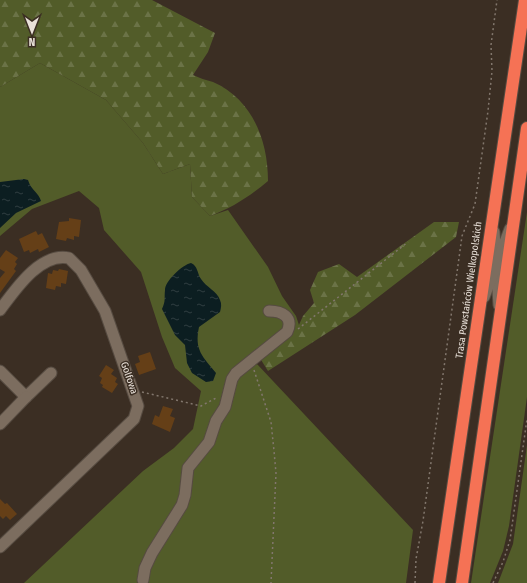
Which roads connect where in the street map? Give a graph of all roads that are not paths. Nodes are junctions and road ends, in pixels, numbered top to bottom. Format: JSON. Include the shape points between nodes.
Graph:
{"nodes":[{"id":1,"x":525,"y":0,"type":"edge"},
{"id":2,"x":527,"y":128,"type":"edge"},
{"id":3,"x":492,"y":214,"type":"junction"},
{"id":4,"x":514,"y":217,"type":"junction"},
{"id":5,"x":496,"y":265,"type":"junction"},
{"id":6,"x":0,"y":310,"type":"edge"},
{"id":7,"x":269,"y":311,"type":"dead end"},
{"id":8,"x":478,"y":314,"type":"junction"},
{"id":9,"x":500,"y":318,"type":"junction"},
{"id":10,"x":0,"y":371,"type":"edge"},
{"id":11,"x":51,"y":372,"type":"dead end"},
{"id":12,"x":26,"y":397,"type":"junction"},
{"id":13,"x":0,"y":424,"type":"edge"},
{"id":14,"x":0,"y":547,"type":"edge"},
{"id":15,"x":142,"y":580,"type":"dead end"},
{"id":16,"x":439,"y":583,"type":"edge"},
{"id":17,"x":462,"y":583,"type":"edge"}],
"edges":[{"from":1,"to":3,"type":"highway","name":"Trasa Powstańców Wielkopolskich"},
{"from":2,"to":4,"type":"highway"},
{"from":3,"to":5,"type":"lane"},
{"from":3,"to":8,"type":"highway","name":"Trasa Powstańców Wielkopolskich"},
{"from":4,"to":5,"type":"lane"},
{"from":4,"to":9,"type":"highway"},
{"from":5,"to":8,"type":"lane"},
{"from":5,"to":9,"type":"lane"},
{"from":6,"to":14,"type":"lane","name":"Golfowa","via":[[25,278],[54,257],[69,258],[81,270],[105,310],[138,406],[134,419]]},
{"from":7,"to":15,"type":"lane","via":[[286,315],[289,321],[287,332],[236,373],[225,407],[209,442],[188,468],[182,505],[152,553]]},
{"from":8,"to":16,"type":"highway","name":"Trasa Powstańców Wielkopolskich"},
{"from":9,"to":17,"type":"highway"},
{"from":10,"to":12,"type":"lane"},
{"from":11,"to":12,"type":"lane"},
{"from":12,"to":13,"type":"lane"}]}
